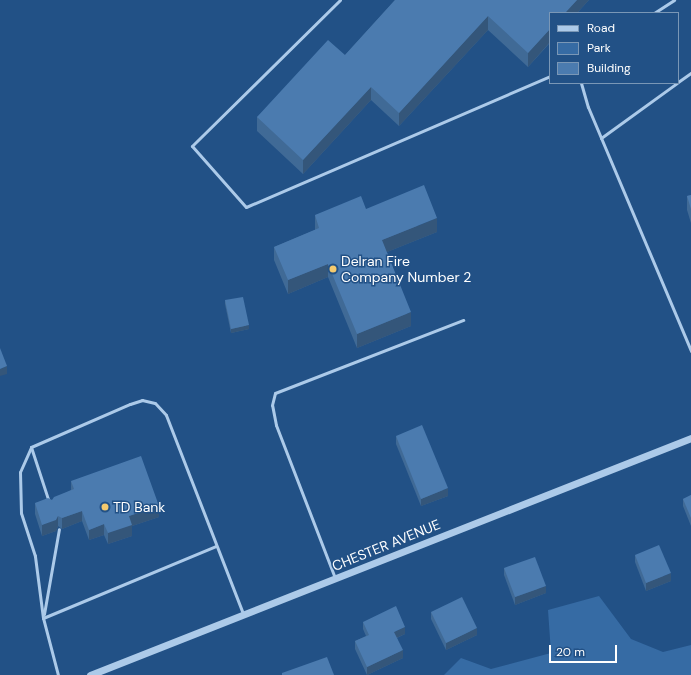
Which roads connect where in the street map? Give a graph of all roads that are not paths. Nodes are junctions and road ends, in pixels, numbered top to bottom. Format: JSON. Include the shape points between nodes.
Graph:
{"nodes":[{"id":1,"x":340,"y":0,"type":"edge"},
{"id":2,"x":674,"y":0,"type":"edge"},
{"id":3,"x":656,"y":12,"type":"edge"},
{"id":4,"x":691,"y":73,"type":"edge"},
{"id":5,"x":549,"y":76,"type":"edge"},
{"id":6,"x":679,"y":82,"type":"edge"},
{"id":7,"x":581,"y":84,"type":"edge"},
{"id":8,"x":676,"y":84,"type":"edge"},
{"id":9,"x":601,"y":138,"type":"junction"},
{"id":10,"x":463,"y":320,"type":"dead end"},
{"id":11,"x":691,"y":351,"type":"edge"},
{"id":12,"x":691,"y":438,"type":"edge"},
{"id":13,"x":31,"y":447,"type":"junction"},
{"id":14,"x":51,"y":508,"type":"edge"},
{"id":15,"x":58,"y":529,"type":"edge"},
{"id":16,"x":216,"y":546,"type":"junction"},
{"id":17,"x":335,"y":580,"type":"junction"},
{"id":18,"x":244,"y":616,"type":"junction"},
{"id":19,"x":43,"y":618,"type":"junction"},
{"id":20,"x":58,"y":675,"type":"edge"},
{"id":21,"x":90,"y":675,"type":"edge"}],
"edges":[{"from":1,"to":5,"type":"lane","via":[[192,146],[246,207]]},
{"from":2,"to":3,"type":"lane"},
{"from":4,"to":6,"type":"lane"},
{"from":7,"to":9,"type":"lane"},
{"from":8,"to":9,"type":"lane"},
{"from":9,"to":11,"type":"lane"},
{"from":10,"to":17,"type":"lane","via":[[275,393],[272,405],[276,425]]},
{"from":12,"to":17,"type":"street","name":"CHESTER AVENUE"},
{"from":13,"to":14,"type":"lane"},
{"from":13,"to":16,"type":"lane","via":[[130,404],[142,400],[155,403],[166,415]]},
{"from":13,"to":19,"type":"lane","via":[[20,472],[21,513],[35,556]]},
{"from":15,"to":19,"type":"lane"},
{"from":16,"to":18,"type":"lane"},
{"from":16,"to":19,"type":"lane"},
{"from":17,"to":18,"type":"street","name":"CHESTER AVENUE"},
{"from":18,"to":21,"type":"street","name":"CHESTER AVENUE"},
{"from":19,"to":20,"type":"lane"}]}
